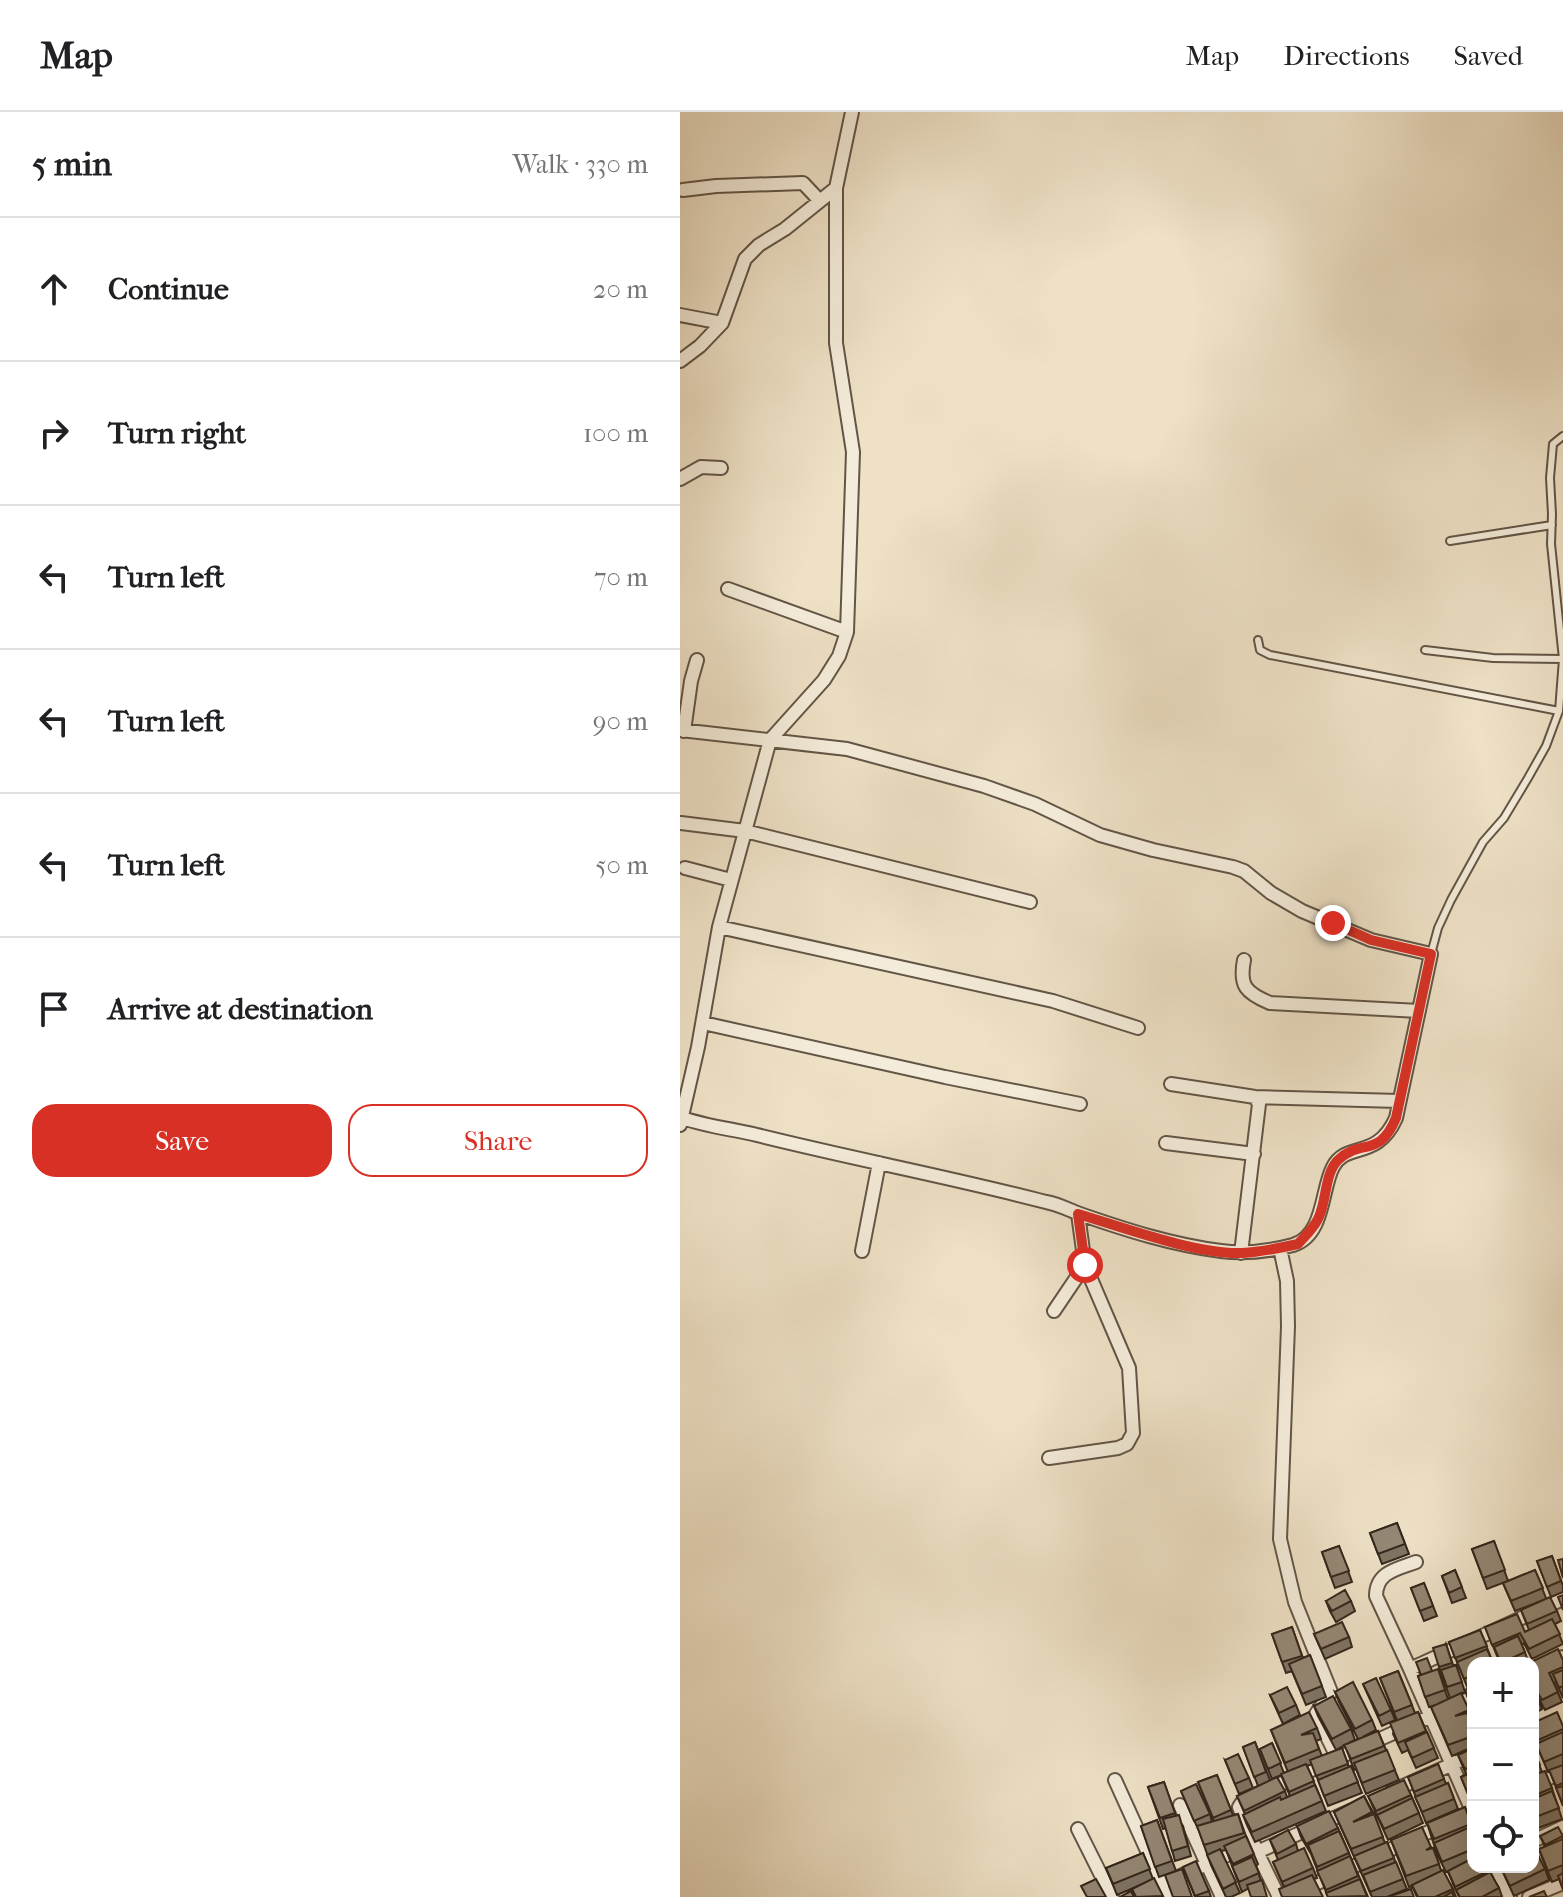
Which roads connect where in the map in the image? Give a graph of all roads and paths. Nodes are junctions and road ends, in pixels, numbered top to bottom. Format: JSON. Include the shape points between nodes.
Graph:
{"nodes":[{"id":1,"x":852,"y":112,"type":"edge"},
{"id":2,"x":836,"y":188,"type":"junction"},
{"id":3,"x":683,"y":190,"type":"dead end"},
{"id":4,"x":820,"y":201,"type":"junction"},
{"id":5,"x":680,"y":315,"type":"edge"},
{"id":6,"x":722,"y":323,"type":"junction"},
{"id":7,"x":680,"y":361,"type":"edge"},
{"id":8,"x":1563,"y":436,"type":"edge"},
{"id":9,"x":721,"y":468,"type":"dead end"},
{"id":10,"x":680,"y":479,"type":"edge"},
{"id":11,"x":1552,"y":525,"type":"junction"},
{"id":12,"x":1450,"y":541,"type":"dead end"},
{"id":13,"x":728,"y":589,"type":"dead end"},
{"id":14,"x":1560,"y":609,"type":"edge"},
{"id":15,"x":847,"y":632,"type":"junction"},
{"id":16,"x":1258,"y":640,"type":"dead end"},
{"id":17,"x":1425,"y":650,"type":"dead end"},
{"id":18,"x":1563,"y":659,"type":"edge"},
{"id":19,"x":697,"y":660,"type":"dead end"},
{"id":20,"x":1562,"y":699,"type":"edge"},
{"id":21,"x":1559,"y":711,"type":"junction"},
{"id":22,"x":682,"y":731,"type":"edge"},
{"id":23,"x":770,"y":740,"type":"junction"},
{"id":24,"x":681,"y":823,"type":"edge"},
{"id":25,"x":745,"y":831,"type":"junction"},
{"id":26,"x":685,"y":868,"type":"dead end"},
{"id":27,"x":731,"y":880,"type":"junction"},
{"id":28,"x":1030,"y":902,"type":"dead end"},
{"id":29,"x":719,"y":927,"type":"junction"},
{"id":30,"x":1431,"y":954,"type":"junction"},
{"id":31,"x":1244,"y":960,"type":"dead end"},
{"id":32,"x":1419,"y":1011,"type":"junction"},
{"id":33,"x":703,"y":1023,"type":"junction"},
{"id":34,"x":1138,"y":1028,"type":"dead end"},
{"id":35,"x":1171,"y":1084,"type":"dead end"},
{"id":36,"x":1255,"y":1097,"type":"junction"},
{"id":37,"x":1399,"y":1101,"type":"junction"},
{"id":38,"x":1080,"y":1104,"type":"dead end"},
{"id":39,"x":680,"y":1120,"type":"edge"},
{"id":40,"x":1166,"y":1143,"type":"dead end"},
{"id":41,"x":1254,"y":1154,"type":"junction"},
{"id":42,"x":879,"y":1163,"type":"junction"},
{"id":43,"x":1078,"y":1214,"type":"junction"},
{"id":44,"x":1280,"y":1248,"type":"junction"},
{"id":45,"x":862,"y":1251,"type":"dead end"},
{"id":46,"x":1241,"y":1253,"type":"junction"},
{"id":47,"x":1085,"y":1265,"type":"junction"},
{"id":48,"x":1054,"y":1311,"type":"dead end"},
{"id":49,"x":1049,"y":1458,"type":"dead end"},
{"id":50,"x":1416,"y":1562,"type":"dead end"},
{"id":51,"x":1563,"y":1599,"type":"edge"},
{"id":52,"x":1563,"y":1657,"type":"edge"},
{"id":53,"x":1539,"y":1667,"type":"edge"},
{"id":54,"x":1410,"y":1669,"type":"junction"},
{"id":55,"x":1467,"y":1700,"type":"edge"},
{"id":56,"x":1429,"y":1716,"type":"junction"},
{"id":57,"x":1337,"y":1757,"type":"junction"},
{"id":58,"x":1467,"y":1758,"type":"edge"},
{"id":59,"x":1451,"y":1765,"type":"junction"},
{"id":60,"x":1563,"y":1772,"type":"edge"},
{"id":61,"x":1115,"y":1780,"type":"dead end"},
{"id":62,"x":1539,"y":1782,"type":"edge"},
{"id":63,"x":1386,"y":1794,"type":"edge"},
{"id":64,"x":1468,"y":1801,"type":"edge"},
{"id":65,"x":1180,"y":1805,"type":"edge"},
{"id":66,"x":1359,"y":1807,"type":"edge"},
{"id":67,"x":1467,"y":1815,"type":"edge"},
{"id":68,"x":1563,"y":1827,"type":"edge"},
{"id":69,"x":1078,"y":1829,"type":"dead end"},
{"id":70,"x":1539,"y":1838,"type":"edge"},
{"id":71,"x":1255,"y":1848,"type":"junction"},
{"id":72,"x":1207,"y":1863,"type":"junction"},
{"id":73,"x":1467,"y":1870,"type":"edge"},
{"id":74,"x":1499,"y":1873,"type":"edge"},
{"id":75,"x":1563,"y":1883,"type":"edge"},
{"id":76,"x":1162,"y":1884,"type":"junction"},
{"id":77,"x":1112,"y":1897,"type":"edge"},
{"id":78,"x":1133,"y":1897,"type":"edge"},
{"id":79,"x":1168,"y":1897,"type":"edge"},
{"id":80,"x":1222,"y":1897,"type":"edge"},
{"id":81,"x":1279,"y":1897,"type":"edge"},
{"id":82,"x":1287,"y":1897,"type":"edge"},
{"id":83,"x":1408,"y":1897,"type":"edge"},
{"id":84,"x":1510,"y":1897,"type":"edge"},
{"id":85,"x":1529,"y":1897,"type":"edge"}],
"edges":[{"from":1,"to":2,"type":"street"},
{"from":2,"to":4,"type":"street"},
{"from":2,"to":15,"type":"street","via":[[836,343],[853,452]]},
{"from":3,"to":4,"type":"street","via":[[803,183]]},
{"from":4,"to":6,"type":"street","via":[[745,259]]},
{"from":5,"to":6,"type":"street"},
{"from":6,"to":7,"type":"street"},
{"from":8,"to":11,"type":"lane","via":[[1552,448]]},
{"from":9,"to":10,"type":"street","via":[[701,467]]},
{"from":11,"to":12,"type":"lane"},
{"from":11,"to":14,"type":"lane"},
{"from":13,"to":15,"type":"street"},
{"from":14,"to":18,"type":"lane"},
{"from":15,"to":23,"type":"street","via":[[824,680]]},
{"from":16,"to":21,"type":"lane","via":[[1260,650],[1270,655]]},
{"from":17,"to":18,"type":"lane"},
{"from":18,"to":20,"type":"lane"},
{"from":19,"to":22,"type":"street"},
{"from":20,"to":21,"type":"lane"},
{"from":21,"to":30,"type":"lane","via":[[1528,778],[1451,900]]},
{"from":22,"to":23,"type":"street"},
{"from":23,"to":25,"type":"street"},
{"from":23,"to":30,"type":"street","via":[[847,749],[984,786],[1100,835],[1233,867],[1302,911],[1371,940]]},
{"from":24,"to":25,"type":"street"},
{"from":25,"to":27,"type":"street"},
{"from":25,"to":28,"type":"street"},
{"from":26,"to":27,"type":"street"},
{"from":27,"to":29,"type":"street"},
{"from":29,"to":33,"type":"street"},
{"from":29,"to":34,"type":"street","via":[[1053,1001]]},
{"from":30,"to":32,"type":"street"},
{"from":31,"to":32,"type":"street","via":[[1243,983],[1270,1003]]},
{"from":32,"to":37,"type":"street"},
{"from":33,"to":38,"type":"street"},
{"from":33,"to":39,"type":"street"},
{"from":35,"to":36,"type":"street"},
{"from":36,"to":37,"type":"street"},
{"from":36,"to":41,"type":"street","via":[[1259,1104]]},
{"from":37,"to":44,"type":"street","via":[[1385,1138],[1347,1154],[1332,1168],[1319,1218],[1298,1244]]},
{"from":39,"to":42,"type":"street"},
{"from":40,"to":41,"type":"street"},
{"from":41,"to":46,"type":"street"},
{"from":42,"to":43,"type":"street","via":[[1050,1202]]},
{"from":42,"to":45,"type":"street"},
{"from":43,"to":46,"type":"street","via":[[1205,1249]]},
{"from":43,"to":47,"type":"street"},
{"from":44,"to":46,"type":"street"},
{"from":44,"to":57,"type":"street","via":[[1288,1326],[1280,1539],[1295,1602],[1330,1687],[1316,1716]]},
{"from":47,"to":48,"type":"street"},
{"from":47,"to":49,"type":"street","via":[[1129,1368],[1133,1433],[1118,1448]]},
{"from":50,"to":54,"type":"street","via":[[1387,1572],[1376,1586]]},
{"from":51,"to":54,"type":"street"},
{"from":52,"to":53,"type":"street"},
{"from":54,"to":56,"type":"street"},
{"from":55,"to":56,"type":"street"},
{"from":56,"to":57,"type":"street"},
{"from":56,"to":59,"type":"street"},
{"from":57,"to":71,"type":"street","via":[[1241,1802]]},
{"from":58,"to":59,"type":"street"},
{"from":59,"to":63,"type":"street"},
{"from":59,"to":64,"type":"street"},
{"from":60,"to":62,"type":"street"},
{"from":61,"to":76,"type":"street"},
{"from":65,"to":72,"type":"street"},
{"from":66,"to":71,"type":"street"},
{"from":67,"to":82,"type":"street"},
{"from":68,"to":70,"type":"street"},
{"from":69,"to":77,"type":"street"},
{"from":71,"to":72,"type":"street"},
{"from":71,"to":81,"type":"street"},
{"from":72,"to":76,"type":"street"},
{"from":72,"to":80,"type":"street"},
{"from":73,"to":83,"type":"street"},
{"from":74,"to":84,"type":"street"},
{"from":75,"to":85,"type":"street"},
{"from":76,"to":78,"type":"street"},
{"from":76,"to":79,"type":"street"}]}
